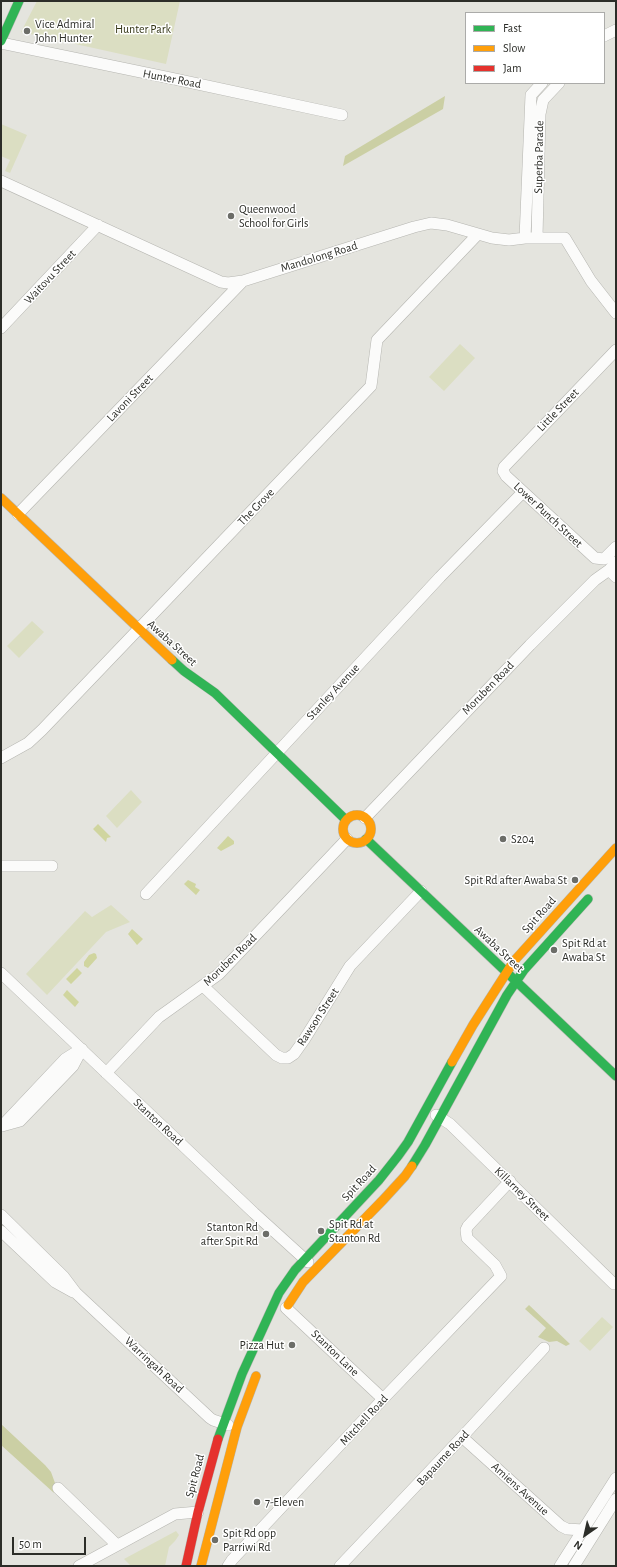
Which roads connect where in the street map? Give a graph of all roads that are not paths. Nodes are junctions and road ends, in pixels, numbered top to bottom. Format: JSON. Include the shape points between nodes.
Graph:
{"nodes":[{"id":1,"x":19,"y":1,"type":"edge"},
{"id":2,"x":616,"y":30,"type":"edge"},
{"id":3,"x":605,"y":36,"type":"edge"},
{"id":4,"x":1,"y":42,"type":"edge"},
{"id":5,"x":541,"y":84,"type":"edge"},
{"id":6,"x":558,"y":84,"type":"edge"},
{"id":7,"x":342,"y":116,"type":"dead end"},
{"id":8,"x":1,"y":181,"type":"edge"},
{"id":9,"x":98,"y":225,"type":"junction"},
{"id":10,"x":478,"y":234,"type":"junction"},
{"id":11,"x":526,"y":238,"type":"junction"},
{"id":12,"x":537,"y":238,"type":"junction"},
{"id":13,"x":243,"y":281,"type":"junction"},
{"id":14,"x":616,"y":313,"type":"edge"},
{"id":15,"x":1,"y":328,"type":"edge"},
{"id":16,"x":616,"y":350,"type":"edge"},
{"id":17,"x":503,"y":471,"type":"joint"},
{"id":18,"x":522,"y":492,"type":"junction"},
{"id":19,"x":1,"y":498,"type":"edge"},
{"id":20,"x":18,"y":514,"type":"junction"},
{"id":21,"x":616,"y":547,"type":"edge"},
{"id":22,"x":614,"y":570,"type":"edge"},
{"id":23,"x":139,"y":630,"type":"junction"},
{"id":24,"x":277,"y":753,"type":"junction"},
{"id":25,"x":1,"y":758,"type":"edge"},
{"id":26,"x":365,"y":818,"type":"junction"},
{"id":27,"x":346,"y":820,"type":"junction"},
{"id":28,"x":347,"y":839,"type":"junction"},
{"id":29,"x":366,"y":839,"type":"junction"},
{"id":30,"x":616,"y":848,"type":"edge"},
{"id":31,"x":1,"y":866,"type":"edge"},
{"id":32,"x":52,"y":866,"type":"dead end"},
{"id":33,"x":421,"y":891,"type":"junction"},
{"id":34,"x":594,"y":893,"type":"dead end"},
{"id":35,"x":146,"y":894,"type":"dead end"},
{"id":36,"x":506,"y":971,"type":"junction"},
{"id":37,"x":1,"y":973,"type":"edge"},
{"id":38,"x":516,"y":981,"type":"junction"},
{"id":39,"x":203,"y":986,"type":"junction"},
{"id":40,"x":82,"y":1049,"type":"junction"},
{"id":41,"x":106,"y":1073,"type":"junction"},
{"id":42,"x":616,"y":1076,"type":"edge"},
{"id":43,"x":426,"y":1110,"type":"junction"},
{"id":44,"x":441,"y":1117,"type":"junction"},
{"id":45,"x":1,"y":1126,"type":"edge"},
{"id":46,"x":510,"y":1181,"type":"junction"},
{"id":47,"x":1,"y":1215,"type":"edge"},
{"id":48,"x":1,"y":1230,"type":"edge"},
{"id":49,"x":304,"y":1259,"type":"junction"},
{"id":50,"x":316,"y":1269,"type":"junction"},
{"id":51,"x":614,"y":1284,"type":"dead end"},
{"id":52,"x":76,"y":1293,"type":"junction"},
{"id":53,"x":284,"y":1311,"type":"joint"},
{"id":54,"x":544,"y":1348,"type":"dead end"},
{"id":55,"x":259,"y":1369,"type":"dead end"},
{"id":56,"x":383,"y":1400,"type":"junction"},
{"id":57,"x":223,"y":1424,"type":"junction"},
{"id":58,"x":237,"y":1427,"type":"junction"},
{"id":59,"x":462,"y":1437,"type":"junction"},
{"id":60,"x":616,"y":1478,"type":"edge"},
{"id":61,"x":58,"y":1488,"type":"dead end"},
{"id":62,"x":616,"y":1499,"type":"edge"},
{"id":63,"x":198,"y":1512,"type":"junction"},
{"id":64,"x":583,"y":1530,"type":"junction"},
{"id":65,"x":117,"y":1545,"type":"junction"},
{"id":66,"x":79,"y":1566,"type":"edge"},
{"id":67,"x":186,"y":1566,"type":"edge"},
{"id":68,"x":201,"y":1566,"type":"edge"},
{"id":69,"x":228,"y":1566,"type":"edge"},
{"id":70,"x":340,"y":1566,"type":"edge"},
{"id":71,"x":560,"y":1566,"type":"edge"},
{"id":72,"x":574,"y":1566,"type":"edge"}],
"edges":[{"from":1,"to":4,"type":"main road"},
{"from":2,"to":3,"type":"street"},
{"from":4,"to":7,"type":"street","name":"Hunter Road"},
{"from":5,"to":11,"type":"street","name":"Superba Parade","via":[[531,95]]},
{"from":6,"to":12,"type":"street","name":"Superba Parade","via":[[543,100],[540,114]]},
{"from":8,"to":9,"type":"street","name":"Mandolong Road"},
{"from":9,"to":13,"type":"street","name":"Mandolong Road","via":[[221,282]]},
{"from":9,"to":15,"type":"street","name":"Waitovu Street"},
{"from":10,"to":11,"type":"street","name":"Mandolong Road","via":[[509,240]]},
{"from":10,"to":13,"type":"street","name":"Mandolong Road","via":[[431,223]]},
{"from":10,"to":23,"type":"street","name":"The Grove","via":[[377,340],[371,386]]},
{"from":11,"to":12,"type":"street","name":"Mandolong Road"},
{"from":12,"to":14,"type":"street","name":"Mandolong Road","via":[[565,238],[591,281]]},
{"from":13,"to":20,"type":"street","name":"Lavoni Street"},
{"from":16,"to":17,"type":"street","name":"Little Street"},
{"from":17,"to":18,"type":"street","name":"Lower Punch Street"},
{"from":18,"to":21,"type":"street","name":"Lower Punch Street","via":[[594,558],[604,559]]},
{"from":18,"to":24,"type":"street","name":"Stanley Avenue"},
{"from":19,"to":20,"type":"main road","name":"Awaba Street"},
{"from":20,"to":23,"type":"main road","name":"Awaba Street"},
{"from":22,"to":26,"type":"street","name":"Moruben Road","via":[[595,580]]},
{"from":23,"to":24,"type":"main road","name":"Awaba Street","via":[[184,671],[216,693]]},
{"from":23,"to":25,"type":"street","name":"The Grove","via":[[28,743]]},
{"from":24,"to":27,"type":"main road","name":"Awaba Street"},
{"from":24,"to":35,"type":"street","name":"Stanley Avenue"},
{"from":26,"to":27,"type":"main road","via":[[353,816]]},
{"from":26,"to":29,"type":"main road","via":[[370,828]]},
{"from":27,"to":28,"type":"main road","via":[[343,831]]},
{"from":28,"to":29,"type":"main road","via":[[359,843]]},
{"from":28,"to":39,"type":"street","name":"Moruben Road","via":[[219,974]]},
{"from":29,"to":33,"type":"main road","name":"Awaba Street"},
{"from":30,"to":36,"type":"main road","name":"Spit Road"},
{"from":31,"to":32,"type":"street"},
{"from":33,"to":36,"type":"main road","name":"Awaba Street"},
{"from":33,"to":39,"type":"street","name":"Rawson Street","via":[[350,966],[304,1040],[288,1058],[276,1055]]},
{"from":34,"to":38,"type":"main road"},
{"from":36,"to":38,"type":"main road","name":"Awaba Street"},
{"from":36,"to":43,"type":"main road","name":"Spit Road","via":[[473,1024]]},
{"from":37,"to":40,"type":"street","name":"Stanton Road"},
{"from":38,"to":42,"type":"main road","name":"Awaba Street"},
{"from":38,"to":44,"type":"main road"},
{"from":39,"to":41,"type":"street","name":"Moruben Road","via":[[159,1017]]},
{"from":40,"to":41,"type":"street","name":"Stanton Road"},
{"from":40,"to":45,"type":"street","via":[[73,1066],[20,1121]]},
{"from":41,"to":49,"type":"street","name":"Stanton Road"},
{"from":43,"to":44,"type":"street","name":"Killarney Street"},
{"from":43,"to":49,"type":"main road","name":"Spit Road","via":[[408,1142],[379,1180]]},
{"from":44,"to":46,"type":"street","name":"Killarney Street"},
{"from":44,"to":50,"type":"main road","via":[[396,1188]]},
{"from":46,"to":51,"type":"street","name":"Killarney Street"},
{"from":46,"to":56,"type":"street","name":"Mitchell Road","via":[[466,1230],[467,1238],[495,1265],[501,1276]]},
{"from":47,"to":52,"type":"street","name":"Warringah Road","via":[[64,1277]]},
{"from":48,"to":52,"type":"street","name":"Warringah Road","via":[[55,1282]]},
{"from":49,"to":50,"type":"street","name":"Stanton Road"},
{"from":49,"to":57,"type":"main road","name":"Spit Road","via":[[286,1282],[271,1308]]},
{"from":50,"to":53,"type":"main road","via":[[300,1286]]},
{"from":52,"to":57,"type":"street","name":"Warringah Road","via":[[210,1418]]},
{"from":53,"to":56,"type":"street","name":"Stanton Lane"},
{"from":54,"to":59,"type":"street","name":"Bapaume Road"},
{"from":55,"to":58,"type":"main road"},
{"from":56,"to":69,"type":"street","name":"Mitchell Road"},
{"from":57,"to":58,"type":"street","name":"Warringah Road"},
{"from":57,"to":63,"type":"main road","name":"Spit Road"},
{"from":58,"to":68,"type":"main road"},
{"from":59,"to":64,"type":"street","name":"Amiens Avenue","via":[[561,1526]]},
{"from":59,"to":70,"type":"street","name":"Bapaume Road"},
{"from":60,"to":64,"type":"street"},
{"from":61,"to":65,"type":"street"},
{"from":62,"to":72,"type":"street"},
{"from":63,"to":65,"type":"street","via":[[175,1514]]},
{"from":63,"to":67,"type":"main road","name":"Spit Road"},
{"from":64,"to":71,"type":"street"},
{"from":65,"to":66,"type":"street"}]}
